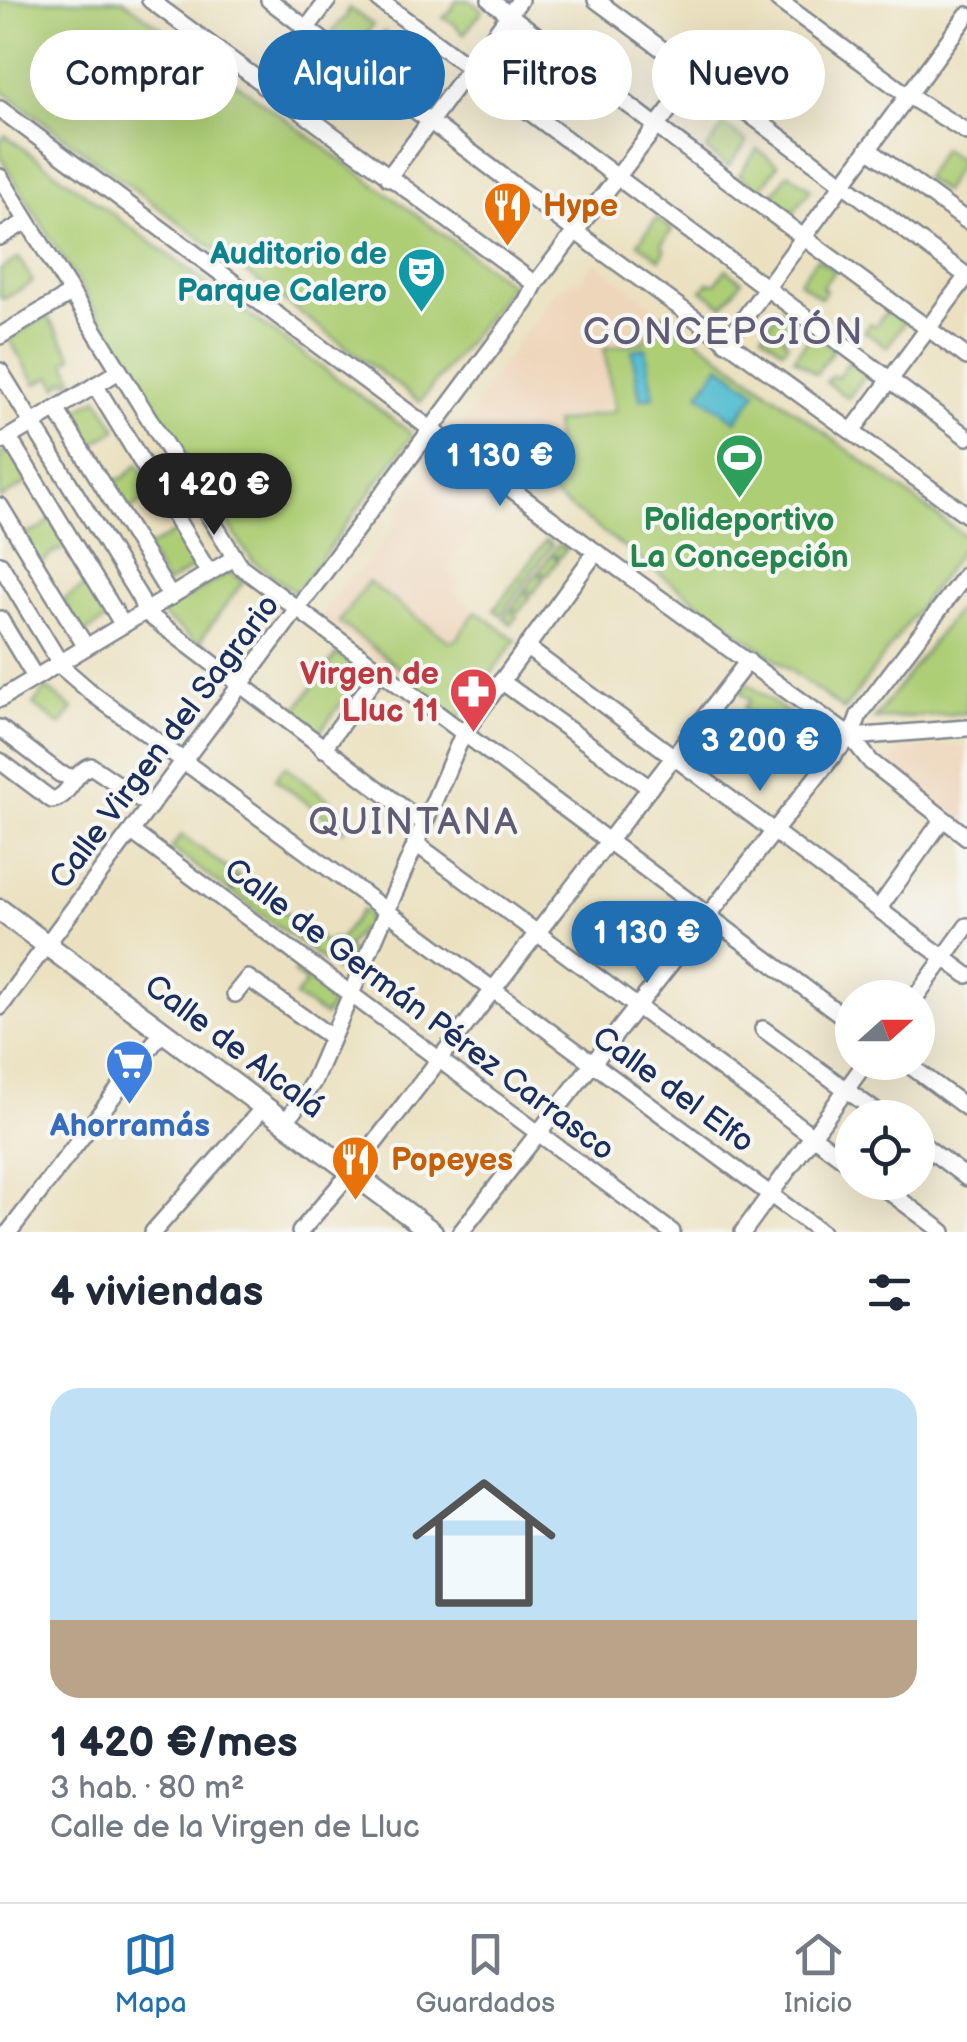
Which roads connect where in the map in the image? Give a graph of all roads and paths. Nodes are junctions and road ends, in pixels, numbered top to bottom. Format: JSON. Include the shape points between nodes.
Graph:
{"nodes":[{"id":1,"x":150,"y":0,"type":"edge"},
{"id":2,"x":269,"y":0,"type":"edge"},
{"id":3,"x":328,"y":0,"type":"edge"},
{"id":4,"x":380,"y":0,"type":"edge"},
{"id":5,"x":490,"y":0,"type":"edge"},
{"id":6,"x":520,"y":0,"type":"edge"},
{"id":7,"x":596,"y":0,"type":"edge"},
{"id":8,"x":778,"y":0,"type":"edge"},
{"id":9,"x":509,"y":14,"type":"junction"},
{"id":10,"x":967,"y":15,"type":"edge"},
{"id":11,"x":306,"y":27,"type":"junction"},
{"id":12,"x":304,"y":30,"type":"edge"},
{"id":13,"x":498,"y":30,"type":"edge"},
{"id":14,"x":652,"y":42,"type":"edge"},
{"id":15,"x":465,"y":64,"type":"edge"},
{"id":16,"x":465,"y":76,"type":"edge"},
{"id":17,"x":258,"y":82,"type":"edge"},
{"id":18,"x":907,"y":95,"type":"junction"},
{"id":19,"x":1,"y":110,"type":"edge"},
{"id":20,"x":309,"y":120,"type":"edge"},
{"id":21,"x":543,"y":120,"type":"edge"},
{"id":22,"x":662,"y":120,"type":"edge"},
{"id":23,"x":756,"y":120,"type":"edge"},
{"id":24,"x":430,"y":122,"type":"junction"},
{"id":25,"x":658,"y":125,"type":"junction"},
{"id":26,"x":967,"y":132,"type":"edge"},
{"id":27,"x":868,"y":149,"type":"junction"},
{"id":28,"x":620,"y":176,"type":"junction"},
{"id":29,"x":0,"y":177,"type":"edge"},
{"id":30,"x":388,"y":178,"type":"junction"},
{"id":31,"x":842,"y":184,"type":"junction"},
{"id":32,"x":27,"y":221,"type":"junction"},
{"id":33,"x":967,"y":221,"type":"edge"},
{"id":34,"x":577,"y":233,"type":"junction"},
{"id":35,"x":0,"y":238,"type":"edge"},
{"id":36,"x":803,"y":238,"type":"junction"},
{"id":37,"x":967,"y":276,"type":"edge"},
{"id":38,"x":535,"y":284,"type":"junction"},
{"id":39,"x":768,"y":286,"type":"junction"},
{"id":40,"x":70,"y":294,"type":"junction"},
{"id":41,"x":928,"y":328,"type":"junction"},
{"id":42,"x":0,"y":336,"type":"edge"},
{"id":43,"x":726,"y":342,"type":"junction"},
{"id":44,"x":967,"y":356,"type":"edge"},
{"id":45,"x":0,"y":371,"type":"edge"},
{"id":46,"x":119,"y":371,"type":"junction"},
{"id":47,"x":890,"y":378,"type":"junction"},
{"id":48,"x":95,"y":386,"type":"junction"},
{"id":49,"x":56,"y":409,"type":"junction"},
{"id":50,"x":32,"y":424,"type":"junction"},
{"id":51,"x":431,"y":429,"type":"junction"},
{"id":52,"x":852,"y":430,"type":"junction"},
{"id":53,"x":967,"y":437,"type":"edge"},
{"id":54,"x":4,"y":440,"type":"edge"},
{"id":55,"x":0,"y":506,"type":"edge"},
{"id":56,"x":963,"y":506,"type":"edge"},
{"id":57,"x":596,"y":552,"type":"junction"},
{"id":58,"x":234,"y":558,"type":"junction"},
{"id":59,"x":0,"y":564,"type":"edge"},
{"id":60,"x":209,"y":573,"type":"junction"},
{"id":61,"x":967,"y":573,"type":"edge"},
{"id":62,"x":170,"y":596,"type":"junction"},
{"id":63,"x":296,"y":610,"type":"junction"},
{"id":64,"x":145,"y":612,"type":"junction"},
{"id":65,"x":0,"y":619,"type":"edge"},
{"id":66,"x":123,"y":625,"type":"junction"},
{"id":67,"x":526,"y":646,"type":"junction"},
{"id":68,"x":86,"y":647,"type":"junction"},
{"id":69,"x":748,"y":661,"type":"junction"},
{"id":70,"x":60,"y":662,"type":"junction"},
{"id":71,"x":379,"y":672,"type":"junction"},
{"id":72,"x":35,"y":677,"type":"junction"},
{"id":73,"x":501,"y":681,"type":"junction"},
{"id":74,"x":240,"y":686,"type":"junction"},
{"id":75,"x":0,"y":699,"type":"edge"},
{"id":76,"x":0,"y":728,"type":"edge"},
{"id":77,"x":967,"y":728,"type":"edge"},
{"id":78,"x":463,"y":734,"type":"junction"},
{"id":79,"x":851,"y":738,"type":"junction"},
{"id":80,"x":324,"y":748,"type":"junction"},
{"id":81,"x":674,"y":756,"type":"junction"},
{"id":82,"x":0,"y":761,"type":"edge"},
{"id":83,"x":182,"y":763,"type":"junction"},
{"id":84,"x":75,"y":778,"type":"junction"},
{"id":85,"x":650,"y":788,"type":"junction"},
{"id":86,"x":150,"y":806,"type":"junction"},
{"id":87,"x":943,"y":819,"type":"junction"},
{"id":88,"x":423,"y":823,"type":"junction"},
{"id":89,"x":132,"y":832,"type":"junction"},
{"id":90,"x":774,"y":832,"type":"junction"},
{"id":91,"x":967,"y":837,"type":"edge"},
{"id":92,"x":608,"y":842,"type":"junction"},
{"id":93,"x":416,"y":843,"type":"junction"},
{"id":94,"x":879,"y":908,"type":"junction"},
{"id":95,"x":0,"y":910,"type":"edge"},
{"id":96,"x":386,"y":913,"type":"junction"},
{"id":97,"x":708,"y":916,"type":"junction"},
{"id":98,"x":967,"y":926,"type":"edge"},
{"id":99,"x":537,"y":933,"type":"junction"},
{"id":100,"x":47,"y":946,"type":"junction"},
{"id":101,"x":944,"y":958,"type":"junction"},
{"id":102,"x":967,"y":976,"type":"edge"},
{"id":103,"x":928,"y":980,"type":"edge"},
{"id":104,"x":492,"y":991,"type":"junction"},
{"id":105,"x":349,"y":992,"type":"junction"},
{"id":106,"x":235,"y":994,"type":"dead end"},
{"id":107,"x":638,"y":1007,"type":"junction"},
{"id":108,"x":0,"y":1008,"type":"edge"},
{"id":109,"x":835,"y":1009,"type":"edge"},
{"id":110,"x":764,"y":1029,"type":"dead end"},
{"id":111,"x":164,"y":1032,"type":"junction"},
{"id":112,"x":331,"y":1037,"type":"junction"},
{"id":113,"x":439,"y":1059,"type":"junction"},
{"id":114,"x":591,"y":1064,"type":"junction"},
{"id":115,"x":853,"y":1080,"type":"edge"},
{"id":116,"x":929,"y":1080,"type":"edge"},
{"id":117,"x":846,"y":1089,"type":"junction"},
{"id":118,"x":861,"y":1100,"type":"edge"},
{"id":119,"x":264,"y":1107,"type":"junction"},
{"id":120,"x":967,"y":1108,"type":"edge"},
{"id":121,"x":286,"y":1122,"type":"junction"},
{"id":122,"x":538,"y":1132,"type":"junction"},
{"id":123,"x":813,"y":1136,"type":"junction"},
{"id":124,"x":835,"y":1152,"type":"edge"},
{"id":125,"x":935,"y":1154,"type":"edge"},
{"id":126,"x":350,"y":1172,"type":"junction"},
{"id":127,"x":967,"y":1178,"type":"edge"},
{"id":128,"x":771,"y":1195,"type":"junction"},
{"id":129,"x":900,"y":1200,"type":"edge"},
{"id":130,"x":10,"y":1232,"type":"edge"},
{"id":131,"x":154,"y":1232,"type":"edge"},
{"id":132,"x":300,"y":1232,"type":"edge"},
{"id":133,"x":432,"y":1232,"type":"edge"},
{"id":134,"x":461,"y":1232,"type":"edge"},
{"id":135,"x":672,"y":1232,"type":"edge"},
{"id":136,"x":744,"y":1232,"type":"edge"},
{"id":137,"x":821,"y":1232,"type":"edge"},
{"id":138,"x":943,"y":1232,"type":"edge"}],
"edges":[{"from":1,"to":17,"type":"street"},
{"from":2,"to":11,"type":"street"},
{"from":3,"to":11,"type":"street"},
{"from":4,"to":15,"type":"street"},
{"from":5,"to":9,"type":"street"},
{"from":6,"to":9,"type":"street"},
{"from":7,"to":14,"type":"street"},
{"from":8,"to":18,"type":"street"},
{"from":9,"to":13,"type":"street"},
{"from":9,"to":25,"type":"street"},
{"from":10,"to":18,"type":"street"},
{"from":11,"to":12,"type":"street"},
{"from":11,"to":24,"type":"street"},
{"from":16,"to":24,"type":"street"},
{"from":18,"to":26,"type":"street"},
{"from":18,"to":27,"type":"street"},
{"from":19,"to":51,"type":"street"},
{"from":20,"to":30,"type":"street"},
{"from":21,"to":28,"type":"street"},
{"from":22,"to":25,"type":"street","name":"Calle Virgen del Sagrario"},
{"from":23,"to":31,"type":"street"},
{"from":24,"to":30,"type":"street"},
{"from":24,"to":34,"type":"street"},
{"from":25,"to":28,"type":"street","name":"Calle Virgen del Sagrario"},
{"from":25,"to":36,"type":"street"},
{"from":27,"to":31,"type":"street"},
{"from":27,"to":33,"type":"street"},
{"from":28,"to":34,"type":"street","name":"Calle Virgen del Sagrario"},
{"from":28,"to":39,"type":"street"},
{"from":29,"to":32,"type":"street"},
{"from":30,"to":38,"type":"street"},
{"from":31,"to":36,"type":"street"},
{"from":31,"to":37,"type":"street"},
{"from":32,"to":35,"type":"street"},
{"from":32,"to":40,"type":"street"},
{"from":34,"to":38,"type":"street","name":"Calle Virgen del Sagrario"},
{"from":34,"to":43,"type":"street"},
{"from":36,"to":39,"type":"street"},
{"from":36,"to":41,"type":"street"},
{"from":37,"to":41,"type":"street"},
{"from":38,"to":51,"type":"street","name":"Calle Virgen del Sagrario"},
{"from":39,"to":43,"type":"street"},
{"from":39,"to":47,"type":"street"},
{"from":40,"to":42,"type":"street"},
{"from":40,"to":46,"type":"street"},
{"from":41,"to":44,"type":"street"},
{"from":41,"to":47,"type":"street"},
{"from":43,"to":52,"type":"street"},
{"from":45,"to":50,"type":"street"},
{"from":46,"to":48,"type":"street"},
{"from":46,"to":58,"type":"street"},
{"from":47,"to":52,"type":"street"},
{"from":47,"to":53,"type":"street"},
{"from":48,"to":49,"type":"street"},
{"from":48,"to":60,"type":"street"},
{"from":49,"to":50,"type":"street"},
{"from":49,"to":62,"type":"street"},
{"from":50,"to":54,"type":"street"},
{"from":50,"to":64,"type":"street"},
{"from":51,"to":57,"type":"street"},
{"from":51,"to":63,"type":"street","name":"Calle Virgen del Sagrario"},
{"from":52,"to":56,"type":"street"},
{"from":54,"to":66,"type":"street"},
{"from":55,"to":68,"type":"street"},
{"from":57,"to":67,"type":"street"},
{"from":57,"to":69,"type":"street"},
{"from":58,"to":60,"type":"street"},
{"from":58,"to":63,"type":"street"},
{"from":59,"to":70,"type":"street","name":"Calle del Elfo"},
{"from":60,"to":62,"type":"street"},
{"from":61,"to":79,"type":"street","via":[[859,716]]},
{"from":62,"to":64,"type":"street"},
{"from":63,"to":71,"type":"street"},
{"from":63,"to":74,"type":"street","name":"Calle Virgen del Sagrario"},
{"from":64,"to":66,"type":"street"},
{"from":64,"to":74,"type":"street"},
{"from":65,"to":72,"type":"street"},
{"from":66,"to":68,"type":"street"},
{"from":67,"to":73,"type":"street"},
{"from":67,"to":81,"type":"street"},
{"from":68,"to":70,"type":"street"},
{"from":69,"to":79,"type":"street"},
{"from":69,"to":81,"type":"street"},
{"from":70,"to":72,"type":"street"},
{"from":70,"to":83,"type":"street","name":"Calle del Elfo"},
{"from":71,"to":78,"type":"street"},
{"from":71,"to":80,"type":"street"},
{"from":72,"to":75,"type":"street"},
{"from":73,"to":78,"type":"street"},
{"from":73,"to":85,"type":"street"},
{"from":74,"to":80,"type":"street"},
{"from":74,"to":83,"type":"street","name":"Calle Virgen del Sagrario"},
{"from":76,"to":84,"type":"street"},
{"from":77,"to":79,"type":"street"},
{"from":78,"to":88,"type":"street"},
{"from":78,"to":92,"type":"street"},
{"from":79,"to":87,"type":"street","via":[[870,762]]},
{"from":79,"to":90,"type":"street"},
{"from":80,"to":88,"type":"street"},
{"from":81,"to":85,"type":"street"},
{"from":81,"to":90,"type":"street"},
{"from":82,"to":84,"type":"street","via":[[52,800]]},
{"from":83,"to":86,"type":"street","name":"Calle Virgen del Sagrario"},
{"from":83,"to":96,"type":"street","name":"Calle del Elfo"},
{"from":84,"to":86,"type":"street","via":[[95,766]]},
{"from":85,"to":92,"type":"street"},
{"from":86,"to":89,"type":"street","name":"Calle Virgen del Sagrario"},
{"from":87,"to":91,"type":"street"},
{"from":87,"to":94,"type":"street"},
{"from":88,"to":93,"type":"street"},
{"from":89,"to":100,"type":"street","name":"Calle Virgen del Sagrario"},
{"from":89,"to":105,"type":"street","name":"Calle de Germán Pérez Carrasco"},
{"from":90,"to":94,"type":"street"},
{"from":90,"to":97,"type":"street"},
{"from":92,"to":97,"type":"street"},
{"from":92,"to":99,"type":"street"},
{"from":93,"to":96,"type":"street"},
{"from":93,"to":99,"type":"street"},
{"from":94,"to":101,"type":"street"},
{"from":95,"to":100,"type":"main road","name":"Calle de Alcalá"},
{"from":96,"to":104,"type":"street","name":"Calle del Elfo"},
{"from":96,"to":105,"type":"street"},
{"from":97,"to":107,"type":"street"},
{"from":97,"to":109,"type":"street"},
{"from":98,"to":101,"type":"street"},
{"from":99,"to":104,"type":"street"},
{"from":99,"to":107,"type":"street"},
{"from":100,"to":108,"type":"street","name":"Calle Virgen del Sagrario"},
{"from":100,"to":111,"type":"main road","name":"Calle de Alcalá"},
{"from":101,"to":102,"type":"street"},
{"from":101,"to":103,"type":"street"},
{"from":104,"to":113,"type":"street"},
{"from":104,"to":114,"type":"street","name":"Calle del Elfo"},
{"from":105,"to":112,"type":"street"},
{"from":105,"to":113,"type":"street","name":"Calle de Germán Pérez Carrasco"},
{"from":106,"to":112,"type":"street","via":[[248,978]]},
{"from":107,"to":114,"type":"street"},
{"from":107,"to":123,"type":"street"},
{"from":110,"to":117,"type":"street"},
{"from":111,"to":119,"type":"main road","name":"Calle de Alcalá"},
{"from":111,"to":130,"type":"street"},
{"from":112,"to":121,"type":"street","via":[[313,1082]]},
{"from":113,"to":122,"type":"street","name":"Calle de Germán Pérez Carrasco"},
{"from":113,"to":126,"type":"street"},
{"from":114,"to":122,"type":"street"},
{"from":114,"to":128,"type":"street","name":"Calle del Elfo"},
{"from":115,"to":117,"type":"street"},
{"from":116,"to":120,"type":"street"},
{"from":117,"to":118,"type":"street"},
{"from":117,"to":123,"type":"street"},
{"from":119,"to":121,"type":"main road","name":"Calle de Alcalá"},
{"from":119,"to":131,"type":"street"},
{"from":121,"to":126,"type":"main road","name":"Calle de Alcalá"},
{"from":122,"to":134,"type":"street"},
{"from":122,"to":135,"type":"street","name":"Calle de Germán Pérez Carrasco"},
{"from":123,"to":124,"type":"street"},
{"from":123,"to":128,"type":"street"},
{"from":125,"to":127,"type":"street"},
{"from":126,"to":132,"type":"street"},
{"from":126,"to":133,"type":"main road","name":"Calle de Alcalá"},
{"from":128,"to":136,"type":"street"},
{"from":128,"to":137,"type":"street","name":"Calle del Elfo"},
{"from":129,"to":138,"type":"street"}]}
